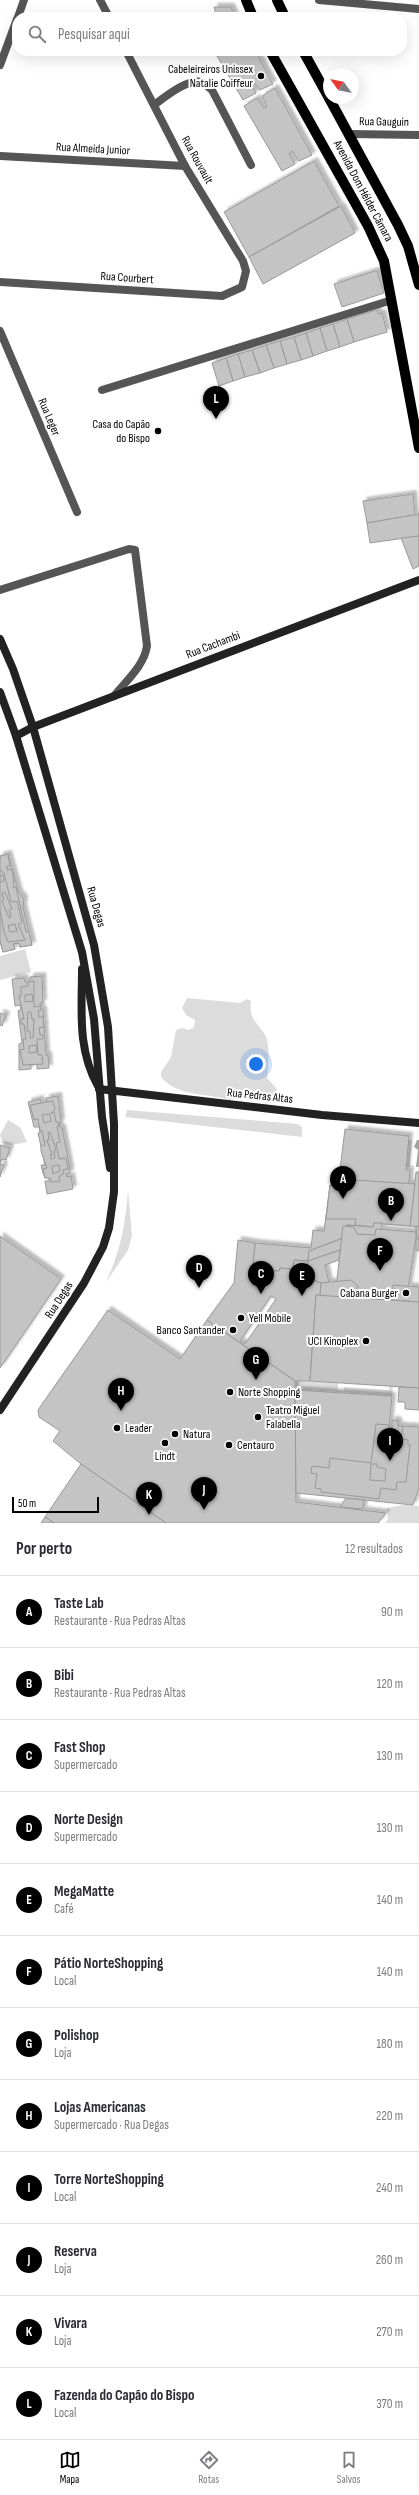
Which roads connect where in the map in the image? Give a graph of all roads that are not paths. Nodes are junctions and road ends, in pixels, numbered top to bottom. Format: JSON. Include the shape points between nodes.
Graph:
{"nodes":[{"id":1,"x":24,"y":0,"type":"edge"},
{"id":2,"x":100,"y":0,"type":"edge"},
{"id":3,"x":246,"y":0,"type":"edge"},
{"id":4,"x":277,"y":0,"type":"edge"},
{"id":5,"x":319,"y":0,"type":"edge"},
{"id":6,"x":363,"y":2,"type":"edge"},
{"id":7,"x":419,"y":9,"type":"edge"},
{"id":8,"x":19,"y":12,"type":"edge"},
{"id":9,"x":106,"y":12,"type":"edge"},
{"id":10,"x":251,"y":12,"type":"edge"},
{"id":11,"x":283,"y":12,"type":"edge"},
{"id":12,"x":12,"y":32,"type":"edge"},
{"id":13,"x":129,"y":56,"type":"edge"},
{"id":14,"x":273,"y":56,"type":"edge"},
{"id":15,"x":306,"y":56,"type":"edge"},
{"id":16,"x":0,"y":65,"type":"edge"},
{"id":17,"x":323,"y":87,"type":"edge"},
{"id":18,"x":332,"y":104,"type":"edge"},
{"id":19,"x":154,"y":105,"type":"junction"},
{"id":20,"x":349,"y":134,"type":"junction"},
{"id":21,"x":419,"y":135,"type":"edge"},
{"id":22,"x":0,"y":156,"type":"edge"},
{"id":23,"x":251,"y":165,"type":"dead end"},
{"id":24,"x":185,"y":166,"type":"junction"},
{"id":25,"x":245,"y":279,"type":"joint"},
{"id":26,"x":0,"y":282,"type":"edge"},
{"id":27,"x":419,"y":285,"type":"edge"},
{"id":28,"x":392,"y":300,"type":"junction"},
{"id":29,"x":0,"y":331,"type":"edge"},
{"id":30,"x":102,"y":390,"type":"dead end"},
{"id":31,"x":419,"y":448,"type":"edge"},
{"id":32,"x":77,"y":512,"type":"dead end"},
{"id":33,"x":419,"y":580,"type":"edge"},
{"id":34,"x":0,"y":590,"type":"edge"},
{"id":35,"x":0,"y":639,"type":"edge"},
{"id":36,"x":0,"y":692,"type":"edge"},
{"id":37,"x":114,"y":696,"type":"junction"},
{"id":38,"x":33,"y":727,"type":"junction"},
{"id":39,"x":16,"y":736,"type":"junction"},
{"id":40,"x":82,"y":952,"type":"junction"},
{"id":41,"x":99,"y":1088,"type":"junction"},
{"id":42,"x":113,"y":1091,"type":"junction"},
{"id":43,"x":419,"y":1123,"type":"edge"},
{"id":44,"x":114,"y":1192,"type":"junction"},
{"id":45,"x":0,"y":1410,"type":"edge"}],
"edges":[{"from":1,"to":8,"type":"street"},
{"from":2,"to":9,"type":"street"},
{"from":3,"to":10,"type":"main road"},
{"from":4,"to":11,"type":"main road"},
{"from":5,"to":6,"type":"street"},
{"from":6,"to":7,"type":"street"},
{"from":12,"to":16,"type":"street"},
{"from":13,"to":19,"type":"street","name":"Rua Rouvault"},
{"from":14,"to":28,"type":"main road","name":"Avenida Dom Hélder Câmara","via":[[371,232],[384,261]]},
{"from":15,"to":17,"type":"main road","name":"Avenida Dom Hélder Câmara"},
{"from":18,"to":20,"type":"main road","name":"Avenida Dom Hélder Câmara"},
{"from":19,"to":23,"type":"street","via":[[186,85],[195,82],[207,86],[212,90]]},
{"from":19,"to":24,"type":"street","name":"Rua Rouvault"},
{"from":20,"to":21,"type":"street","name":"Rua Gauguin"},
{"from":20,"to":27,"type":"main road","name":"Avenida Dom Hélder Câmara","via":[[408,246]]},
{"from":22,"to":24,"type":"street","name":"Rua Almeida Junior"},
{"from":24,"to":25,"type":"street","name":"Rua Rouvault","via":[[243,261]]},
{"from":25,"to":26,"type":"street","name":"Rua Courbert","via":[[242,287],[222,296]]},
{"from":28,"to":30,"type":"street"},
{"from":28,"to":31,"type":"main road","name":"Avenida Dom Hélder Câmara"},
{"from":29,"to":32,"type":"street","name":"Rua Leger"},
{"from":33,"to":37,"type":"main road","name":"Rua Cachambi"},
{"from":34,"to":37,"type":"street","via":[[129,549],[135,550],[147,646],[138,667]]},
{"from":35,"to":38,"type":"main road","name":"Rua Degas"},
{"from":36,"to":39,"type":"main road","name":"Rua Degas"},
{"from":37,"to":38,"type":"main road","name":"Rua Cachambi"},
{"from":38,"to":39,"type":"main road","name":"Rua Cachambi"},
{"from":38,"to":42,"type":"main road","name":"Rua Degas","via":[[94,945],[108,1027]]},
{"from":39,"to":40,"type":"main road","name":"Rua Degas"},
{"from":40,"to":41,"type":"main road","name":"Rua Degas","via":[[94,1019]]},
{"from":40,"to":41,"type":"main road","via":[[84,1054]]},
{"from":41,"to":42,"type":"main road","name":"Rua Pedras Altas"},
{"from":41,"to":44,"type":"main road","name":"Rua Degas"},
{"from":42,"to":43,"type":"main road","name":"Rua Pedras Altas"},
{"from":42,"to":44,"type":"main road","name":"Rua Degas"},
{"from":44,"to":45,"type":"main road","name":"Rua Degas","via":[[109,1228],[95,1263]]}]}
